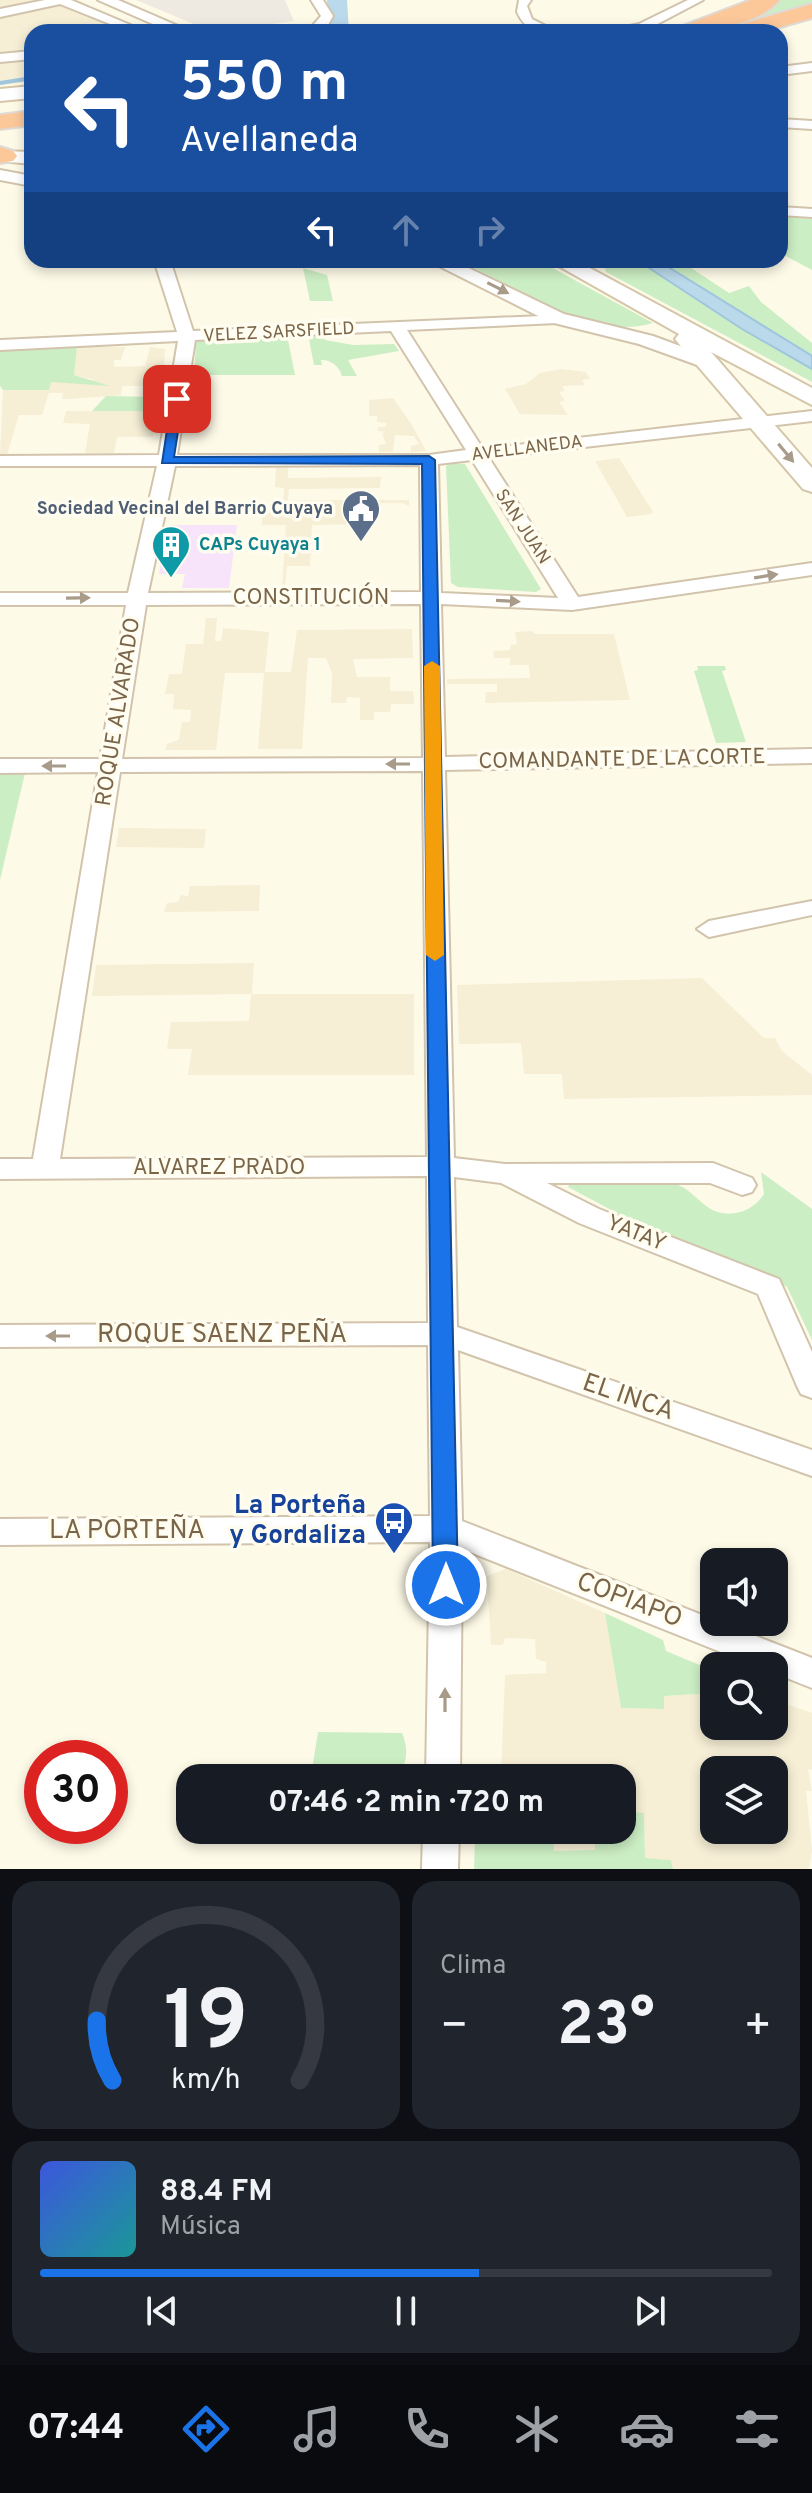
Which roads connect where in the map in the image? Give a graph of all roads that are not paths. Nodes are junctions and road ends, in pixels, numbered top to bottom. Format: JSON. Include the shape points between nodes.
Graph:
{"nodes":[{"id":1,"x":61,"y":0,"type":"edge"},
{"id":2,"x":97,"y":0,"type":"edge"},
{"id":3,"x":105,"y":0,"type":"edge"},
{"id":4,"x":317,"y":0,"type":"edge"},
{"id":5,"x":525,"y":0,"type":"edge"},
{"id":6,"x":697,"y":0,"type":"edge"},
{"id":7,"x":768,"y":0,"type":"edge"},
{"id":8,"x":812,"y":11,"type":"edge"},
{"id":9,"x":0,"y":13,"type":"edge"},
{"id":10,"x":812,"y":20,"type":"edge"},
{"id":11,"x":121,"y":24,"type":"edge"},
{"id":12,"x":136,"y":24,"type":"edge"},
{"id":13,"x":164,"y":24,"type":"edge"},
{"id":14,"x":322,"y":24,"type":"edge"},
{"id":15,"x":530,"y":24,"type":"edge"},
{"id":16,"x":648,"y":24,"type":"edge"},
{"id":17,"x":713,"y":24,"type":"edge"},
{"id":18,"x":767,"y":24,"type":"edge"},
{"id":19,"x":788,"y":27,"type":"edge"},
{"id":20,"x":812,"y":33,"type":"edge"},
{"id":21,"x":788,"y":38,"type":"edge"},
{"id":22,"x":24,"y":56,"type":"edge"},
{"id":23,"x":0,"y":58,"type":"edge"},
{"id":24,"x":812,"y":67,"type":"edge"},
{"id":25,"x":788,"y":70,"type":"edge"},
{"id":26,"x":24,"y":93,"type":"edge"},
{"id":27,"x":0,"y":95,"type":"edge"},
{"id":28,"x":24,"y":116,"type":"edge"},
{"id":29,"x":0,"y":119,"type":"edge"},
{"id":30,"x":788,"y":124,"type":"edge"},
{"id":31,"x":812,"y":125,"type":"edge"},
{"id":32,"x":24,"y":133,"type":"edge"},
{"id":33,"x":1,"y":151,"type":"edge"},
{"id":34,"x":24,"y":156,"type":"edge"},
{"id":35,"x":24,"y":173,"type":"edge"},
{"id":36,"x":788,"y":212,"type":"edge"},
{"id":37,"x":812,"y":213,"type":"edge"},
{"id":38,"x":165,"y":268,"type":"edge"},
{"id":39,"x":454,"y":268,"type":"edge"},
{"id":40,"x":574,"y":268,"type":"edge"},
{"id":41,"x":557,"y":318,"type":"junction"},
{"id":42,"x":667,"y":319,"type":"junction"},
{"id":43,"x":397,"y":327,"type":"junction"},
{"id":44,"x":187,"y":338,"type":"junction"},
{"id":45,"x":646,"y":340,"type":"junction"},
{"id":46,"x":690,"y":341,"type":"junction"},
{"id":47,"x":0,"y":345,"type":"edge"},
{"id":48,"x":735,"y":354,"type":"junction"},
{"id":49,"x":718,"y":373,"type":"junction"},
{"id":50,"x":774,"y":376,"type":"junction"},
{"id":51,"x":812,"y":398,"type":"edge"},
{"id":52,"x":812,"y":416,"type":"edge"},
{"id":53,"x":761,"y":422,"type":"junction"},
{"id":54,"x":475,"y":455,"type":"junction"},
{"id":55,"x":429,"y":460,"type":"junction"},
{"id":56,"x":0,"y":461,"type":"edge"},
{"id":57,"x":167,"y":461,"type":"junction"},
{"id":58,"x":812,"y":484,"type":"edge"},
{"id":59,"x":812,"y":569,"type":"edge"},
{"id":60,"x":137,"y":598,"type":"junction"},
{"id":61,"x":430,"y":598,"type":"junction"},
{"id":62,"x":0,"y":599,"type":"edge"},
{"id":63,"x":572,"y":604,"type":"junction"},
{"id":64,"x":812,"y":756,"type":"edge"},
{"id":65,"x":433,"y":764,"type":"junction"},
{"id":66,"x":0,"y":766,"type":"edge"},
{"id":67,"x":110,"y":766,"type":"junction"},
{"id":68,"x":812,"y":908,"type":"edge"},
{"id":69,"x":709,"y":929,"type":"dead end"},
{"id":70,"x":438,"y":1166,"type":"junction"},
{"id":71,"x":0,"y":1169,"type":"edge"},
{"id":72,"x":45,"y":1169,"type":"junction"},
{"id":73,"x":505,"y":1174,"type":"junction"},
{"id":74,"x":742,"y":1185,"type":"dead end"},
{"id":75,"x":444,"y":1334,"type":"junction"},
{"id":76,"x":0,"y":1336,"type":"edge"},
{"id":77,"x":812,"y":1386,"type":"edge"},
{"id":78,"x":812,"y":1463,"type":"edge"},
{"id":79,"x":446,"y":1529,"type":"junction"},
{"id":80,"x":0,"y":1532,"type":"edge"},
{"id":81,"x":812,"y":1673,"type":"edge"},
{"id":82,"x":443,"y":1764,"type":"edge"},
{"id":83,"x":441,"y":1844,"type":"edge"},
{"id":84,"x":440,"y":1869,"type":"edge"}],
"edges":[{"from":1,"to":9,"type":"street"},
{"from":1,"to":11,"type":"street"},
{"from":2,"to":12,"type":"street"},
{"from":3,"to":13,"type":"street"},
{"from":4,"to":14,"type":"street","via":[[327,16]]},
{"from":5,"to":15,"type":"street","via":[[523,18]]},
{"from":6,"to":16,"type":"street"},
{"from":7,"to":17,"type":"highway"},
{"from":8,"to":18,"type":"highway"},
{"from":10,"to":19,"type":"highway"},
{"from":20,"to":21,"type":"highway"},
{"from":22,"to":23,"type":"street"},
{"from":24,"to":25,"type":"street"},
{"from":26,"to":27,"type":"main road"},
{"from":28,"to":29,"type":"highway"},
{"from":30,"to":31,"type":"street"},
{"from":32,"to":33,"type":"highway"},
{"from":33,"to":34,"type":"main road"},
{"from":33,"to":35,"type":"street"},
{"from":36,"to":37,"type":"street"},
{"from":38,"to":44,"type":"street","name":"ROQUE ALVARADO"},
{"from":39,"to":41,"type":"street","one_way":true},
{"from":40,"to":42,"type":"main road"},
{"from":41,"to":43,"type":"street","name":"VELEZ SARSFIELD"},
{"from":41,"to":45,"type":"street"},
{"from":42,"to":46,"type":"main road"},
{"from":42,"to":48,"type":"main road"},
{"from":43,"to":44,"type":"street","name":"VELEZ SARSFIELD"},
{"from":43,"to":54,"type":"street","name":"SAN JUAN"},
{"from":44,"to":47,"type":"street","name":"VELEZ SARSFIELD"},
{"from":44,"to":57,"type":"street","name":"ROQUE ALVARADO"},
{"from":45,"to":46,"type":"street"},
{"from":45,"to":49,"type":"street"},
{"from":46,"to":48,"type":"street"},
{"from":46,"to":49,"type":"main road"},
{"from":48,"to":50,"type":"main road"},
{"from":49,"to":50,"type":"main road"},
{"from":49,"to":53,"type":"main road"},
{"from":50,"to":51,"type":"main road"},
{"from":52,"to":53,"type":"street","name":"AVELLANEDA"},
{"from":53,"to":54,"type":"street","name":"AVELLANEDA"},
{"from":53,"to":58,"type":"main road","one_way":true},
{"from":54,"to":55,"type":"street","name":"AVELLANEDA"},
{"from":54,"to":63,"type":"street","name":"SAN JUAN"},
{"from":55,"to":57,"type":"street","name":"AVELLANEDA"},
{"from":55,"to":61,"type":"street"},
{"from":56,"to":57,"type":"street","name":"AVELLANEDA"},
{"from":57,"to":60,"type":"street","name":"ROQUE ALVARADO"},
{"from":63,"to":59,"type":"street","name":"CONSTITUCIÓN","one_way":true},
{"from":60,"to":61,"type":"street","name":"CONSTITUCIÓN"},
{"from":62,"to":60,"type":"street","name":"CONSTITUCIÓN","one_way":true},
{"from":60,"to":67,"type":"street","name":"ROQUE ALVARADO"},
{"from":61,"to":63,"type":"street","name":"CONSTITUCIÓN","one_way":true},
{"from":61,"to":65,"type":"street"},
{"from":64,"to":65,"type":"street","name":"COMANDANTE DE LA CORTE"},
{"from":65,"to":67,"type":"street","name":"COMANDANTE DE LA CORTE","one_way":true},
{"from":65,"to":70,"type":"street"},
{"from":67,"to":66,"type":"street","name":"COMANDANTE DE LA CORTE","one_way":true},
{"from":67,"to":72,"type":"street","name":"ROQUE ALVARADO"},
{"from":68,"to":69,"type":"street"},
{"from":70,"to":72,"type":"street","name":"ALVAREZ PRADO"},
{"from":70,"to":73,"type":"street","name":"ALVAREZ PRADO"},
{"from":70,"to":75,"type":"street"},
{"from":71,"to":72,"type":"street","name":"ALVAREZ PRADO"},
{"from":73,"to":74,"type":"street","via":[[713,1173]]},
{"from":73,"to":77,"type":"street","name":"YATAY","via":[[589,1216],[769,1287]]},
{"from":75,"to":76,"type":"street","name":"ROQUE SAENZ PEÑA","one_way":true},
{"from":75,"to":78,"type":"street","name":"EL INCA"},
{"from":75,"to":79,"type":"street"},
{"from":79,"to":80,"type":"street","name":"LA PORTEÑA"},
{"from":79,"to":81,"type":"street","name":"COPIAPO"},
{"from":82,"to":79,"type":"street","one_way":true},
{"from":83,"to":84,"type":"street"}]}
